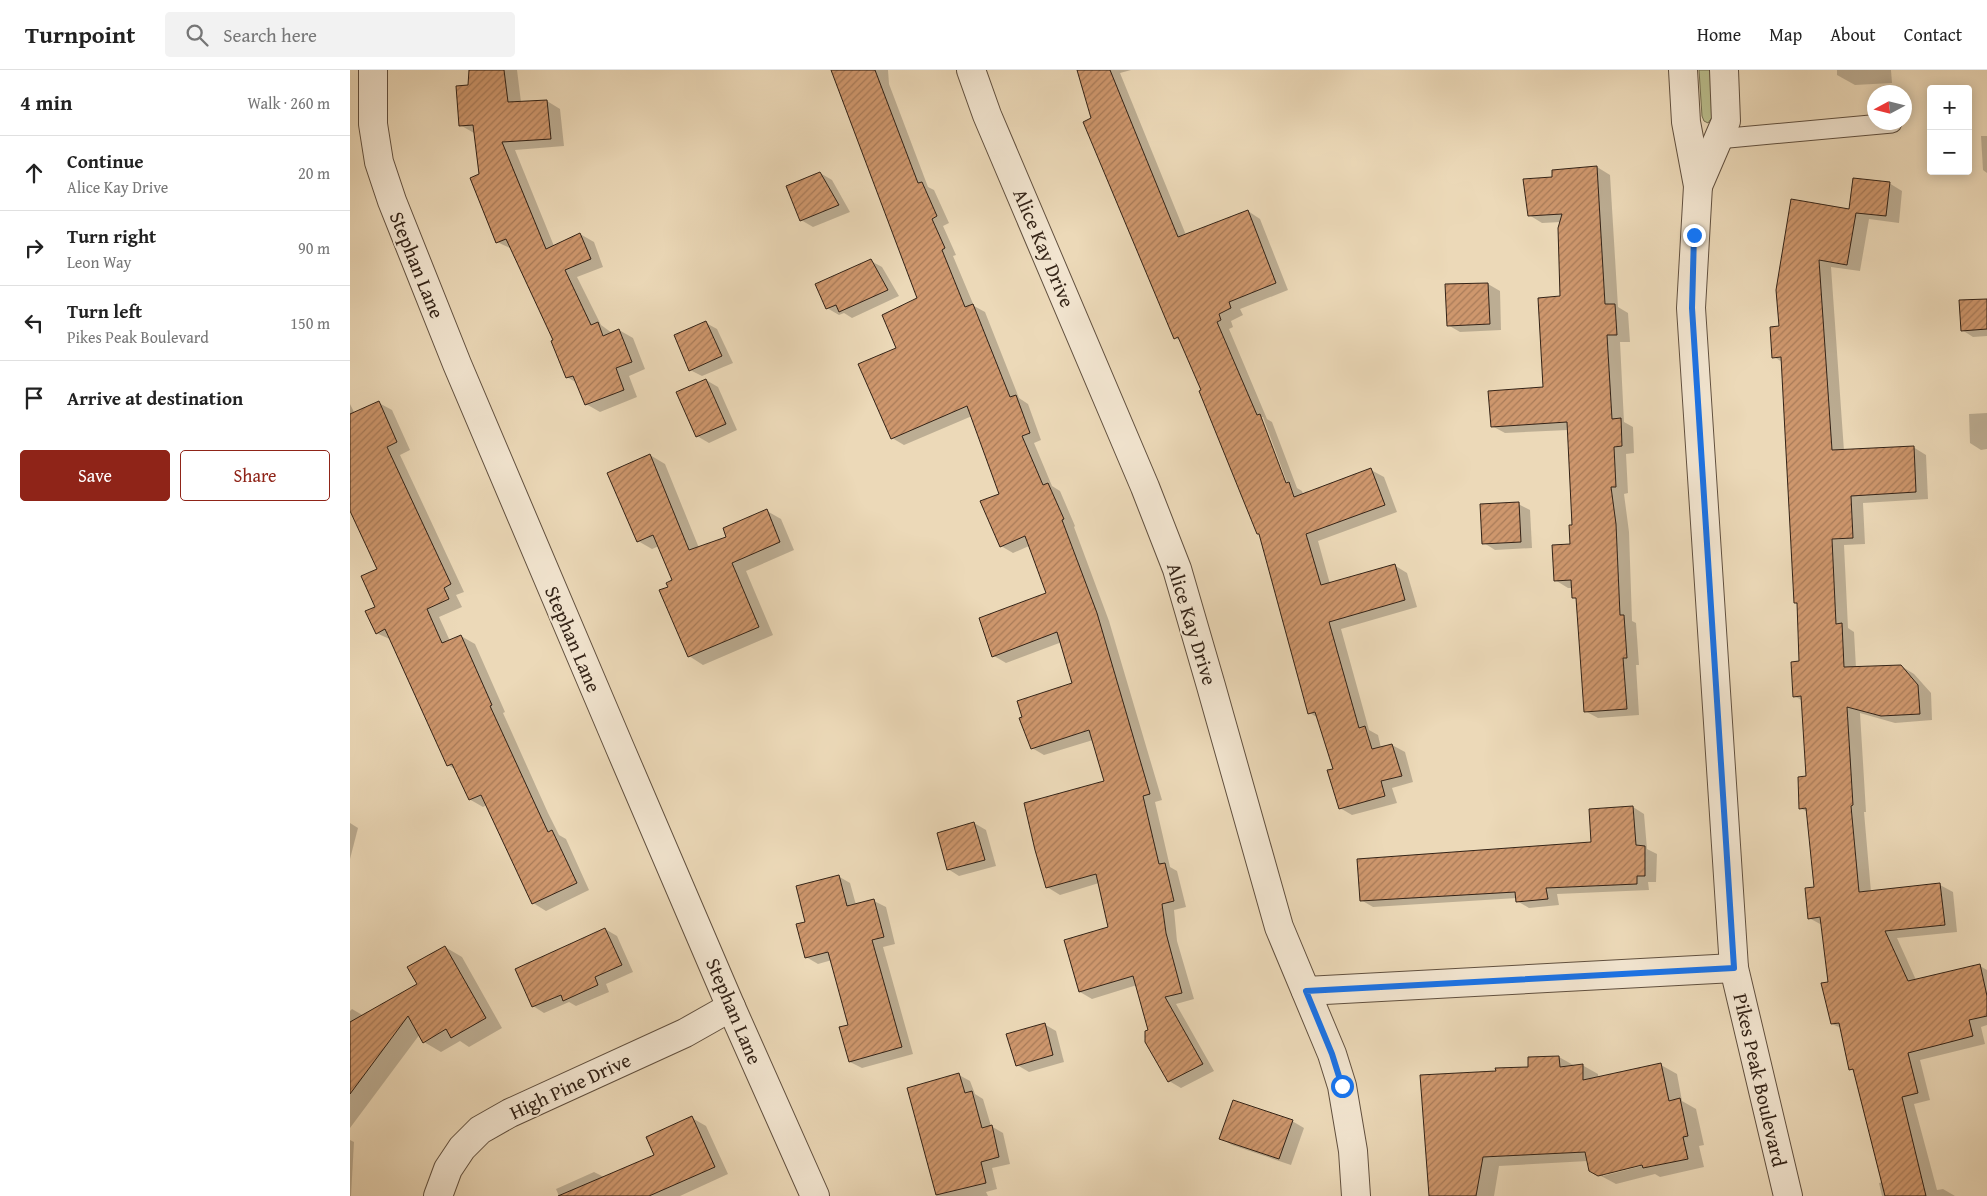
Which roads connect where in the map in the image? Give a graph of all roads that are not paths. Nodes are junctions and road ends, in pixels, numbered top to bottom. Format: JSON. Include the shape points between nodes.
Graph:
{"nodes":[{"id":1,"x":373,"y":70,"type":"edge"},
{"id":2,"x":971,"y":70,"type":"edge"},
{"id":3,"x":1683,"y":70,"type":"edge"},
{"id":4,"x":1724,"y":70,"type":"edge"},
{"id":5,"x":1867,"y":125,"type":"edge"},
{"id":6,"x":1718,"y":138,"type":"junction"},
{"id":7,"x":1698,"y":186,"type":"junction"},
{"id":8,"x":1734,"y":968,"type":"junction"},
{"id":9,"x":1306,"y":991,"type":"junction"},
{"id":10,"x":731,"y":1007,"type":"junction"},
{"id":11,"x":438,"y":1196,"type":"edge"},
{"id":12,"x":815,"y":1196,"type":"edge"},
{"id":13,"x":1356,"y":1196,"type":"edge"},
{"id":14,"x":1788,"y":1196,"type":"edge"}],
"edges":[{"from":1,"to":10,"type":"street","name":"Stephan Lane","via":[[373,124],[379,162],[392,201],[456,364]]},
{"from":2,"to":9,"type":"street","name":"Alice Kay Drive","via":[[1176,569],[1279,927]]},
{"from":3,"to":7,"type":"street","name":"Pikes Peak Boulevard","via":[[1686,122]]},
{"from":4,"to":6,"type":"street","name":"Pikes Peak Boulevard","via":[[1726,120]]},
{"from":5,"to":6,"type":"lane"},
{"from":6,"to":7,"type":"street","name":"Pikes Peak Boulevard"},
{"from":7,"to":8,"type":"street","name":"Pikes Peak Boulevard","via":[[1692,308]]},
{"from":8,"to":9,"type":"street"},
{"from":8,"to":14,"type":"street","name":"Pikes Peak Boulevard"},
{"from":9,"to":13,"type":"street","name":"Alice Kay Drive","via":[[1342,1086],[1353,1151]]},
{"from":10,"to":11,"type":"street","name":"High Pine Drive","via":[[685,1034],[510,1113],[480,1130],[448,1169]]},
{"from":10,"to":12,"type":"street","name":"Stephan Lane"}]}
